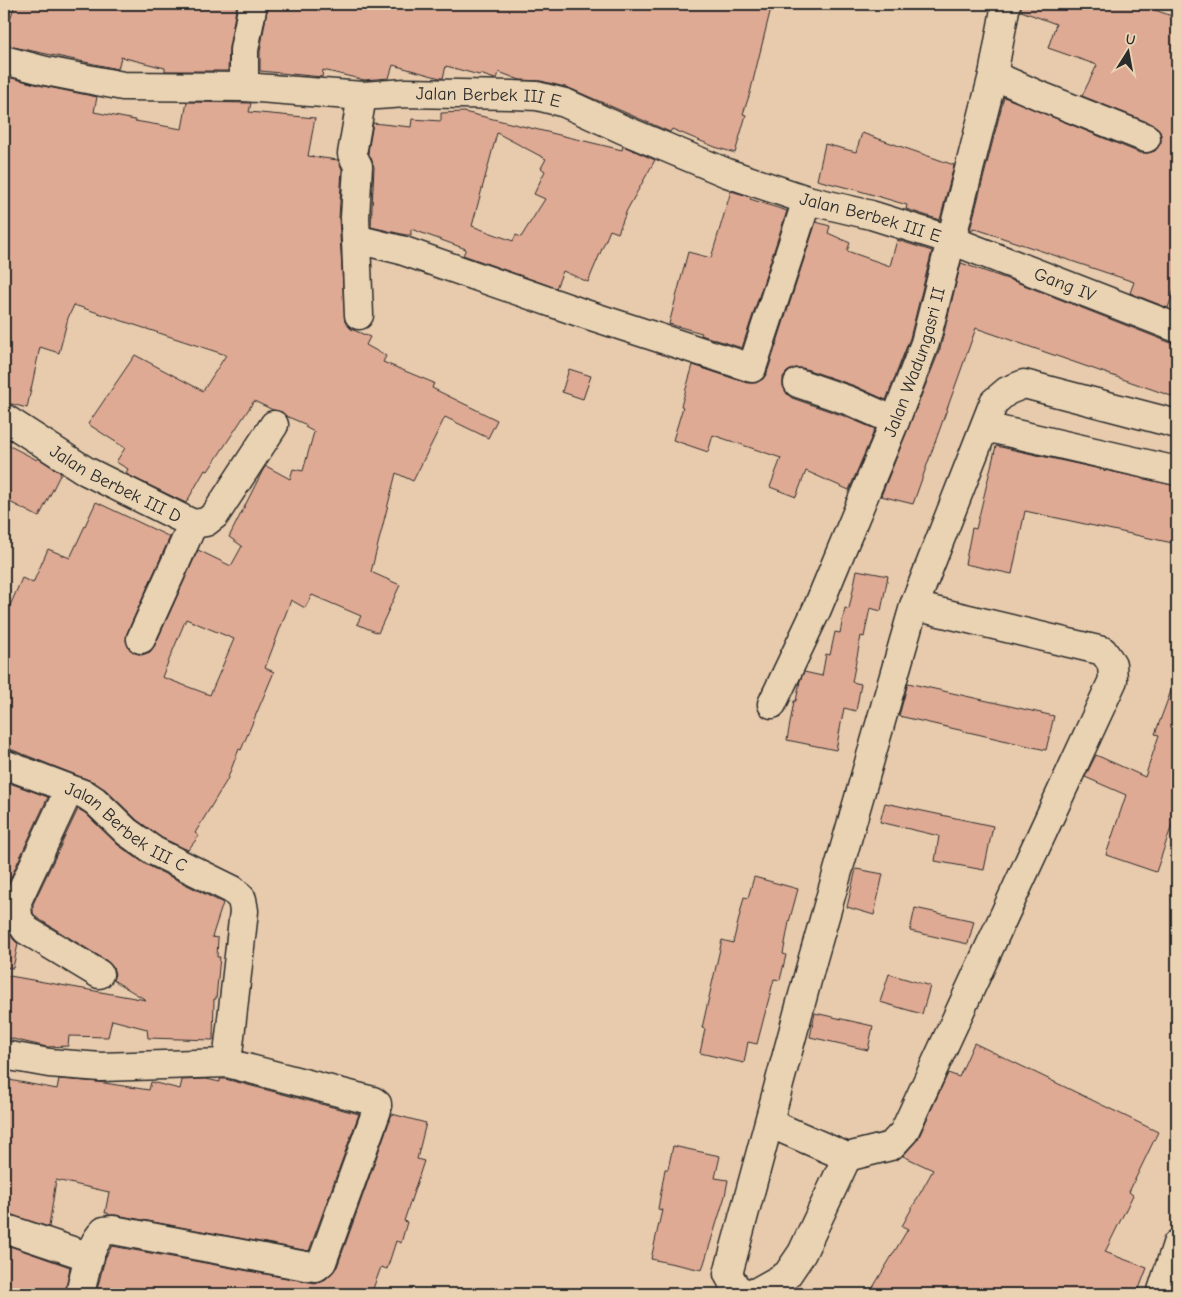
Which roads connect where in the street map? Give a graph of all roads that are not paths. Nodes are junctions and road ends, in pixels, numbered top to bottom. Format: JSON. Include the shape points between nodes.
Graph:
{"nodes":[{"id":1,"x":253,"y":4,"type":"edge"},
{"id":2,"x":1006,"y":4,"type":"edge"},
{"id":3,"x":4,"y":60,"type":"edge"},
{"id":4,"x":993,"y":75,"type":"junction"},
{"id":5,"x":244,"y":87,"type":"junction"},
{"id":6,"x":362,"y":96,"type":"junction"},
{"id":7,"x":1146,"y":138,"type":"dead end"},
{"id":8,"x":807,"y":200,"type":"junction"},
{"id":9,"x":356,"y":239,"type":"junction"},
{"id":10,"x":951,"y":240,"type":"junction"},
{"id":11,"x":359,"y":315,"type":"dead end"},
{"id":12,"x":1177,"y":328,"type":"edge"},
{"id":13,"x":798,"y":383,"type":"dead end"},
{"id":14,"x":4,"y":418,"type":"edge"},
{"id":15,"x":895,"y":421,"type":"junction"},
{"id":16,"x":1177,"y":424,"type":"edge"},
{"id":17,"x":274,"y":425,"type":"dead end"},
{"id":18,"x":985,"y":427,"type":"junction"},
{"id":19,"x":1177,"y":471,"type":"edge"},
{"id":20,"x":193,"y":524,"type":"junction"},
{"id":21,"x":914,"y":606,"type":"junction"},
{"id":22,"x":141,"y":639,"type":"dead end"},
{"id":23,"x":772,"y":704,"type":"dead end"},
{"id":24,"x":4,"y":764,"type":"edge"},
{"id":25,"x":69,"y":790,"type":"junction"},
{"id":26,"x":100,"y":974,"type":"dead end"},
{"id":27,"x":4,"y":1055,"type":"edge"},
{"id":28,"x":228,"y":1063,"type":"junction"},
{"id":29,"x":769,"y":1123,"type":"junction"},
{"id":30,"x":847,"y":1157,"type":"junction"},
{"id":31,"x":4,"y":1228,"type":"edge"},
{"id":32,"x":1177,"y":1244,"type":"edge"},
{"id":33,"x":90,"y":1257,"type":"junction"},
{"id":34,"x":80,"y":1294,"type":"edge"},
{"id":35,"x":753,"y":1294,"type":"edge"},
{"id":36,"x":1161,"y":1294,"type":"edge"}],
"edges":[{"from":1,"to":5,"type":"street","via":[[244,50]]},
{"from":2,"to":4,"type":"street","name":"Jalan Wadungasri II"},
{"from":3,"to":5,"type":"street","name":"Jalan Berbek III E","via":[[46,72],[123,86]]},
{"from":4,"to":7,"type":"street"},
{"from":4,"to":10,"type":"street","name":"Jalan Wadungasri II"},
{"from":5,"to":6,"type":"street","name":"Jalan Berbek III E"},
{"from":6,"to":8,"type":"street","name":"Jalan Berbek III E","via":[[512,95],[565,102],[727,173]]},
{"from":6,"to":9,"type":"street","via":[[352,154],[358,166]]},
{"from":8,"to":9,"type":"street","via":[[752,368],[401,250]]},
{"from":8,"to":10,"type":"street","name":"Jalan Berbek III E","via":[[871,215]]},
{"from":9,"to":11,"type":"street"},
{"from":10,"to":12,"type":"street","name":"Gang IV"},
{"from":10,"to":15,"type":"street","name":"Jalan Wadungasri II","via":[[925,343]]},
{"from":13,"to":15,"type":"street","via":[[850,400]]},
{"from":14,"to":20,"type":"street","name":"Jalan Berbek III D","via":[[86,471]]},
{"from":15,"to":23,"type":"street","name":"Jalan Wadungasri II","via":[[817,608]]},
{"from":16,"to":18,"type":"street","via":[[1024,384],[1007,391],[994,402]]},
{"from":17,"to":20,"type":"street","name":"Jalan Berbek III D","via":[[215,515],[206,522]]},
{"from":18,"to":19,"type":"street"},
{"from":18,"to":21,"type":"street"},
{"from":20,"to":22,"type":"street"},
{"from":21,"to":29,"type":"street"},
{"from":21,"to":30,"type":"street","via":[[1103,651],[1112,664],[1113,680],[904,1132],[891,1146]]},
{"from":24,"to":25,"type":"street","name":"Jalan Berbek III C"},
{"from":25,"to":26,"type":"street","via":[[17,901],[18,918],[26,930]]},
{"from":25,"to":28,"type":"street","name":"Jalan Berbek III C","via":[[95,800],[127,832],[154,851],[233,890],[242,899],[244,911]]},
{"from":27,"to":28,"type":"street","via":[[100,1067]]},
{"from":28,"to":33,"type":"street","via":[[377,1104],[322,1262],[316,1267],[306,1266],[113,1230],[104,1230],[98,1236]]},
{"from":29,"to":30,"type":"street"},
{"from":29,"to":35,"type":"street","via":[[728,1274],[737,1290]]},
{"from":30,"to":35,"type":"street","via":[[802,1253],[787,1275]]},
{"from":31,"to":33,"type":"street"},
{"from":32,"to":36,"type":"street"},
{"from":33,"to":34,"type":"street"}]}
